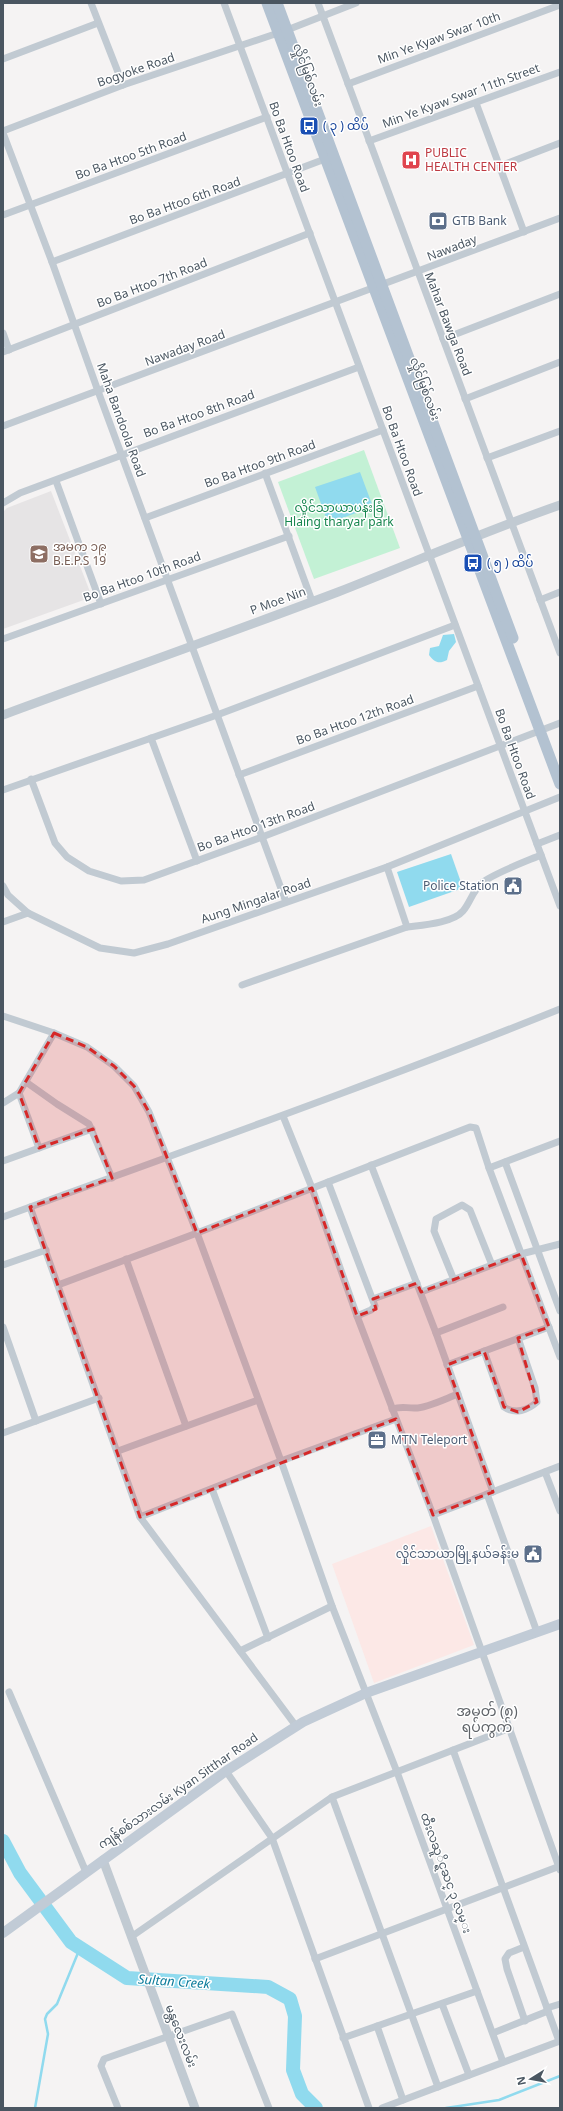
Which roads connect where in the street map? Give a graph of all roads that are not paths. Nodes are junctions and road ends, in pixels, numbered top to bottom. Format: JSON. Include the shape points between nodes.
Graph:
{"nodes":[{"id":1,"x":91,"y":3,"type":"edge"},
{"id":2,"x":224,"y":3,"type":"edge"},
{"id":3,"x":267,"y":3,"type":"edge"},
{"id":4,"x":277,"y":3,"type":"edge"},
{"id":5,"x":318,"y":3,"type":"edge"},
{"id":6,"x":356,"y":3,"type":"edge"},
{"id":7,"x":560,"y":5,"type":"edge"},
{"id":8,"x":322,"y":15,"type":"junction"},
{"id":9,"x":98,"y":22,"type":"junction"},
{"id":10,"x":283,"y":32,"type":"junction"},
{"id":11,"x":240,"y":47,"type":"junction"},
{"id":12,"x":3,"y":59,"type":"edge"},
{"id":13,"x":560,"y":72,"type":"edge"},
{"id":14,"x":348,"y":84,"type":"junction"},
{"id":15,"x":123,"y":85,"type":"junction"},
{"id":16,"x":476,"y":102,"type":"junction"},
{"id":17,"x":266,"y":117,"type":"junction"},
{"id":18,"x":3,"y":132,"type":"edge"},
{"id":19,"x":370,"y":141,"type":"junction"},
{"id":20,"x":560,"y":143,"type":"edge"},
{"id":21,"x":325,"y":159,"type":"junction"},
{"id":22,"x":500,"y":166,"type":"junction"},
{"id":23,"x":288,"y":175,"type":"junction"},
{"id":24,"x":30,"y":204,"type":"junction"},
{"id":25,"x":3,"y":215,"type":"edge"},
{"id":26,"x":560,"y":218,"type":"edge"},
{"id":27,"x":524,"y":232,"type":"junction"},
{"id":28,"x":310,"y":233,"type":"junction"},
{"id":29,"x":52,"y":262,"type":"junction"},
{"id":30,"x":417,"y":273,"type":"junction"},
{"id":31,"x":378,"y":288,"type":"junction"},
{"id":32,"x":560,"y":294,"type":"edge"},
{"id":33,"x":336,"y":304,"type":"junction"},
{"id":34,"x":75,"y":324,"type":"junction"},
{"id":35,"x":3,"y":333,"type":"edge"},
{"id":36,"x":443,"y":339,"type":"junction"},
{"id":37,"x":6,"y":351,"type":"edge"},
{"id":38,"x":560,"y":362,"type":"edge"},
{"id":39,"x":359,"y":367,"type":"junction"},
{"id":40,"x":98,"y":391,"type":"junction"},
{"id":41,"x":465,"y":399,"type":"junction"},
{"id":42,"x":3,"y":426,"type":"edge"},
{"id":43,"x":383,"y":430,"type":"junction"},
{"id":44,"x":560,"y":431,"type":"edge"},
{"id":45,"x":121,"y":455,"type":"junction"},
{"id":46,"x":487,"y":458,"type":"junction"},
{"id":47,"x":265,"y":473,"type":"junction"},
{"id":48,"x":56,"y":481,"type":"junction"},
{"id":49,"x":3,"y":503,"type":"edge"},
{"id":50,"x":560,"y":505,"type":"edge"},
{"id":51,"x":145,"y":518,"type":"junction"},
{"id":52,"x":511,"y":522,"type":"junction"},
{"id":53,"x":289,"y":536,"type":"junction"},
{"id":54,"x":471,"y":538,"type":"junction"},
{"id":55,"x":430,"y":556,"type":"junction"},
{"id":56,"x":168,"y":580,"type":"junction"},
{"id":57,"x":560,"y":592,"type":"edge"},
{"id":58,"x":540,"y":600,"type":"junction"},
{"id":59,"x":312,"y":601,"type":"junction"},
{"id":60,"x":102,"y":604,"type":"junction"},
{"id":61,"x":455,"y":625,"type":"junction"},
{"id":62,"x":3,"y":639,"type":"edge"},
{"id":63,"x":191,"y":645,"type":"junction"},
{"id":64,"x":560,"y":653,"type":"edge"},
{"id":65,"x":478,"y":686,"type":"junction"},
{"id":66,"x":217,"y":714,"type":"junction"},
{"id":67,"x":3,"y":715,"type":"edge"},
{"id":68,"x":560,"y":722,"type":"edge"},
{"id":69,"x":540,"y":730,"type":"junction"},
{"id":70,"x":151,"y":738,"type":"junction"},
{"id":71,"x":500,"y":746,"type":"junction"},
{"id":72,"x":560,"y":764,"type":"edge"},
{"id":73,"x":239,"y":775,"type":"junction"},
{"id":74,"x":31,"y":779,"type":"junction"},
{"id":75,"x":560,"y":784,"type":"edge"},
{"id":76,"x":3,"y":790,"type":"edge"},
{"id":77,"x":560,"y":797,"type":"edge"},
{"id":78,"x":525,"y":812,"type":"junction"},
{"id":79,"x":560,"y":835,"type":"edge"},
{"id":80,"x":262,"y":837,"type":"junction"},
{"id":81,"x":537,"y":844,"type":"junction"},
{"id":82,"x":541,"y":855,"type":"junction"},
{"id":83,"x":197,"y":861,"type":"junction"},
{"id":84,"x":387,"y":867,"type":"junction"},
{"id":85,"x":3,"y":886,"type":"edge"},
{"id":86,"x":286,"y":902,"type":"junction"},
{"id":87,"x":560,"y":906,"type":"edge"},
{"id":88,"x":28,"y":913,"type":"junction"},
{"id":89,"x":3,"y":922,"type":"edge"},
{"id":90,"x":407,"y":927,"type":"junction"},
{"id":91,"x":242,"y":985,"type":"dead end"},
{"id":92,"x":560,"y":1008,"type":"edge"},
{"id":93,"x":3,"y":1016,"type":"edge"},
{"id":94,"x":54,"y":1033,"type":"junction"},
{"id":95,"x":26,"y":1082,"type":"junction"},
{"id":96,"x":20,"y":1093,"type":"junction"},
{"id":97,"x":3,"y":1103,"type":"edge"},
{"id":98,"x":283,"y":1116,"type":"junction"},
{"id":99,"x":92,"y":1129,"type":"junction"},
{"id":100,"x":560,"y":1141,"type":"edge"},
{"id":101,"x":39,"y":1148,"type":"junction"},
{"id":102,"x":168,"y":1157,"type":"junction"},
{"id":103,"x":3,"y":1161,"type":"edge"},
{"id":104,"x":505,"y":1162,"type":"junction"},
{"id":105,"x":371,"y":1165,"type":"junction"},
{"id":106,"x":489,"y":1168,"type":"junction"},
{"id":107,"x":112,"y":1178,"type":"junction"},
{"id":108,"x":328,"y":1182,"type":"junction"},
{"id":109,"x":312,"y":1188,"type":"junction"},
{"id":110,"x":30,"y":1207,"type":"junction"},
{"id":111,"x":3,"y":1217,"type":"edge"},
{"id":112,"x":197,"y":1234,"type":"junction"},
{"id":113,"x":560,"y":1244,"type":"edge"},
{"id":114,"x":46,"y":1250,"type":"junction"},
{"id":115,"x":539,"y":1250,"type":"junction"},
{"id":116,"x":521,"y":1254,"type":"junction"},
{"id":117,"x":126,"y":1260,"type":"junction"},
{"id":118,"x":3,"y":1265,"type":"edge"},
{"id":119,"x":492,"y":1265,"type":"junction"},
{"id":120,"x":454,"y":1280,"type":"junction"},
{"id":121,"x":417,"y":1283,"type":"junction"},
{"id":122,"x":58,"y":1285,"type":"junction"},
{"id":123,"x":421,"y":1292,"type":"junction"},
{"id":124,"x":373,"y":1299,"type":"junction"},
{"id":125,"x":558,"y":1300,"type":"edge"},
{"id":126,"x":503,"y":1307,"type":"dead end"},
{"id":127,"x":560,"y":1311,"type":"edge"},
{"id":128,"x":357,"y":1316,"type":"junction"},
{"id":129,"x":3,"y":1327,"type":"edge"},
{"id":130,"x":549,"y":1327,"type":"junction"},
{"id":131,"x":436,"y":1333,"type":"junction"},
{"id":132,"x":518,"y":1338,"type":"junction"},
{"id":133,"x":484,"y":1351,"type":"junction"},
{"id":134,"x":560,"y":1357,"type":"edge"},
{"id":135,"x":447,"y":1365,"type":"junction"},
{"id":136,"x":458,"y":1394,"type":"junction"},
{"id":137,"x":99,"y":1398,"type":"junction"},
{"id":138,"x":258,"y":1400,"type":"junction"},
{"id":139,"x":392,"y":1409,"type":"junction"},
{"id":140,"x":396,"y":1419,"type":"junction"},
{"id":141,"x":36,"y":1420,"type":"junction"},
{"id":142,"x":186,"y":1426,"type":"junction"},
{"id":143,"x":3,"y":1433,"type":"edge"},
{"id":144,"x":118,"y":1451,"type":"junction"},
{"id":145,"x":281,"y":1461,"type":"junction"},
{"id":146,"x":560,"y":1466,"type":"edge"},
{"id":147,"x":545,"y":1472,"type":"junction"},
{"id":148,"x":212,"y":1489,"type":"junction"},
{"id":149,"x":490,"y":1493,"type":"junction"},
{"id":150,"x":560,"y":1511,"type":"edge"},
{"id":151,"x":433,"y":1515,"type":"junction"},
{"id":152,"x":140,"y":1517,"type":"junction"},
{"id":153,"x":332,"y":1606,"type":"junction"},
{"id":154,"x":560,"y":1624,"type":"edge"},
{"id":155,"x":538,"y":1632,"type":"junction"},
{"id":156,"x":268,"y":1638,"type":"junction"},
{"id":157,"x":240,"y":1651,"type":"junction"},
{"id":158,"x":483,"y":1652,"type":"junction"},
{"id":159,"x":8,"y":1692,"type":"dead end"},
{"id":160,"x":366,"y":1693,"type":"junction"},
{"id":161,"x":296,"y":1726,"type":"junction"},
{"id":162,"x":510,"y":1728,"type":"junction"},
{"id":163,"x":453,"y":1750,"type":"junction"},
{"id":164,"x":226,"y":1771,"type":"junction"},
{"id":165,"x":397,"y":1772,"type":"junction"},
{"id":166,"x":332,"y":1797,"type":"junction"},
{"id":167,"x":272,"y":1838,"type":"junction"},
{"id":168,"x":103,"y":1860,"type":"junction"},
{"id":169,"x":560,"y":1868,"type":"edge"},
{"id":170,"x":86,"y":1872,"type":"junction"},
{"id":171,"x":502,"y":1887,"type":"junction"},
{"id":172,"x":447,"y":1909,"type":"junction"},
{"id":173,"x":3,"y":1933,"type":"edge"},
{"id":174,"x":382,"y":1934,"type":"junction"},
{"id":175,"x":131,"y":1937,"type":"junction"},
{"id":176,"x":524,"y":1947,"type":"junction"},
{"id":177,"x":315,"y":1959,"type":"junction"},
{"id":178,"x":477,"y":1991,"type":"junction"},
{"id":179,"x":442,"y":2004,"type":"junction"},
{"id":180,"x":560,"y":2004,"type":"edge"},
{"id":181,"x":547,"y":2010,"type":"junction"},
{"id":182,"x":411,"y":2014,"type":"junction"},
{"id":183,"x":525,"y":2021,"type":"junction"},
{"id":184,"x":377,"y":2026,"type":"junction"},
{"id":185,"x":493,"y":2034,"type":"junction"},
{"id":186,"x":168,"y":2037,"type":"junction"},
{"id":187,"x":343,"y":2038,"type":"junction"},
{"id":188,"x":559,"y":2041,"type":"edge"},
{"id":189,"x":504,"y":2062,"type":"junction"},
{"id":190,"x":468,"y":2075,"type":"junction"},
{"id":191,"x":438,"y":2087,"type":"junction"},
{"id":192,"x":403,"y":2100,"type":"junction"},
{"id":193,"x":118,"y":2108,"type":"edge"},
{"id":194,"x":195,"y":2108,"type":"edge"},
{"id":195,"x":268,"y":2108,"type":"edge"},
{"id":196,"x":369,"y":2108,"type":"edge"},
{"id":197,"x":382,"y":2108,"type":"edge"}],
"edges":[{"from":1,"to":9,"type":"street"},
{"from":2,"to":11,"type":"street","name":"Bo Ba Htoo Road"},
{"from":3,"to":10,"type":"main road","name":"လှိုင်မြစ်လမ်း"},
{"from":4,"to":10,"type":"main road","name":"လှိုင်မြစ်လမ်း"},
{"from":5,"to":8,"type":"street","name":"Mahar Bawga Road"},
{"from":6,"to":8,"type":"street","name":"Bogyoke Road"},
{"from":7,"to":14,"type":"street","name":"Min Ye Kyaw Swar 10th"},
{"from":8,"to":10,"type":"street","name":"Bogyoke Road"},
{"from":8,"to":14,"type":"street","name":"Mahar Bawga Road"},
{"from":9,"to":12,"type":"street"},
{"from":9,"to":15,"type":"street"},
{"from":10,"to":11,"type":"street","name":"Bogyoke Road"},
{"from":10,"to":21,"type":"main road","name":"လှိုင်မြစ်လမ်း"},
{"from":10,"to":31,"type":"main road","name":"လှိုင်မြစ်လမ်း"},
{"from":11,"to":15,"type":"street","name":"Bogyoke Road"},
{"from":11,"to":17,"type":"street","name":"Bo Ba Htoo Road"},
{"from":13,"to":16,"type":"street","name":"Min Ye Kyaw Swar 11th Street"},
{"from":14,"to":19,"type":"street","name":"Mahar Bawga Road"},
{"from":15,"to":18,"type":"street","name":"Bogyoke Road"},
{"from":16,"to":19,"type":"street","name":"Min Ye Kyaw Swar 11th Street"},
{"from":16,"to":22,"type":"street"},
{"from":17,"to":23,"type":"street","name":"Bo Ba Htoo Road"},
{"from":17,"to":24,"type":"street","name":"Bo Ba Htoo 5th Road"},
{"from":18,"to":24,"type":"street","name":"Maha Bandoola Road"},
{"from":19,"to":30,"type":"street","name":"Mahar Bawga Road"},
{"from":20,"to":22,"type":"street"},
{"from":21,"to":23,"type":"street","name":"Bo Ba Htoo 6th Road"},
{"from":21,"to":31,"type":"main road","name":"လှိုင်မြစ်လမ်း"},
{"from":22,"to":27,"type":"street"},
{"from":23,"to":28,"type":"street","name":"Bo Ba Htoo Road"},
{"from":23,"to":29,"type":"street","name":"Bo Ba Htoo 6th Road"},
{"from":24,"to":25,"type":"street","name":"Bo Ba Htoo 5th Road"},
{"from":24,"to":29,"type":"street","name":"Maha Bandoola Road"},
{"from":26,"to":27,"type":"street","name":"Nawaday"},
{"from":27,"to":30,"type":"street","name":"Nawaday"},
{"from":28,"to":33,"type":"street","name":"Bo Ba Htoo Road"},
{"from":28,"to":34,"type":"street","name":"Bo Ba Htoo 7th Road"},
{"from":29,"to":34,"type":"street","name":"Maha Bandoola Road"},
{"from":30,"to":31,"type":"street","name":"Nawaday"},
{"from":30,"to":36,"type":"street","name":"Mahar Bawga Road"},
{"from":31,"to":33,"type":"street","name":"Nawaday Road"},
{"from":31,"to":54,"type":"main road","name":"လှိုင်မြစ်လမ်း"},
{"from":32,"to":36,"type":"street"},
{"from":33,"to":39,"type":"street","name":"Bo Ba Htoo Road"},
{"from":33,"to":40,"type":"street","name":"Nawaday Road"},
{"from":34,"to":37,"type":"street","name":"Bo Ba Htoo 7th Road"},
{"from":34,"to":40,"type":"street","name":"Maha Bandoola Road"},
{"from":35,"to":37,"type":"street"},
{"from":36,"to":41,"type":"street","name":"Mahar Bawga Road"},
{"from":38,"to":41,"type":"street"},
{"from":39,"to":43,"type":"street","name":"Bo Ba Htoo Road"},
{"from":39,"to":45,"type":"street","name":"Bo Ba Htoo 8th Road"},
{"from":40,"to":42,"type":"street","name":"Nawaday Road"},
{"from":40,"to":45,"type":"street","name":"Maha Bandoola Road"},
{"from":41,"to":46,"type":"street","name":"Mahar Bawga Road"},
{"from":43,"to":47,"type":"street","name":"Bo Ba Htoo 9th Road"},
{"from":43,"to":55,"type":"street","name":"Bo Ba Htoo Road"},
{"from":44,"to":46,"type":"street"},
{"from":45,"to":48,"type":"street","name":"Bo Ba Htoo 8th Road"},
{"from":45,"to":51,"type":"street","name":"Maha Bandoola Road"},
{"from":46,"to":52,"type":"street","name":"Mahar Bawga Road"},
{"from":47,"to":51,"type":"street","name":"Bo Ba Htoo 9th Road"},
{"from":47,"to":53,"type":"street"},
{"from":48,"to":49,"type":"street","name":"Bo Ba Htoo 8th Road","via":[[20,493]]},
{"from":48,"to":60,"type":"street"},
{"from":50,"to":52,"type":"street","name":"P Moe Nin"},
{"from":51,"to":56,"type":"street","name":"Maha Bandoola Road"},
{"from":52,"to":54,"type":"street","name":"P Moe Nin"},
{"from":52,"to":58,"type":"street","name":"Mahar Bawga Road"},
{"from":53,"to":56,"type":"street","name":"Bo Ba Htoo 10th Road"},
{"from":53,"to":59,"type":"street"},
{"from":54,"to":55,"type":"street","name":"P Moe Nin"},
{"from":54,"to":69,"type":"main road","name":"လှိုင်မြစ်လမ်း"},
{"from":55,"to":59,"type":"street","name":"P Moe Nin"},
{"from":55,"to":61,"type":"street","name":"Bo Ba Htoo Road"},
{"from":56,"to":60,"type":"street","name":"Bo Ba Htoo 10th Road"},
{"from":56,"to":63,"type":"street","name":"Maha Bandoola Road"},
{"from":57,"to":58,"type":"street"},
{"from":58,"to":64,"type":"street","name":"Mahar Bawga Road"},
{"from":59,"to":63,"type":"street","name":"P Moe Nin"},
{"from":60,"to":62,"type":"street","name":"Bo Ba Htoo 10th Road"},
{"from":61,"to":65,"type":"street","name":"Bo Ba Htoo Road"},
{"from":61,"to":66,"type":"street"},
{"from":63,"to":66,"type":"street","name":"Maha Bandoola Road"},
{"from":63,"to":67,"type":"street","name":"P Moe Nin"},
{"from":65,"to":71,"type":"street","name":"Bo Ba Htoo Road"},
{"from":65,"to":73,"type":"street","name":"Bo Ba Htoo 12th Road"},
{"from":66,"to":70,"type":"street"},
{"from":66,"to":73,"type":"street","name":"Maha Bandoola Road"},
{"from":68,"to":69,"type":"street","name":"Bo Ba Htoo 13th Road"},
{"from":69,"to":71,"type":"street","name":"Bo Ba Htoo 13th Road"},
{"from":69,"to":72,"type":"main road","name":"လှိုင်မြစ်လမ်း"},
{"from":69,"to":75,"type":"main road","name":"လှိုင်မြစ်လမ်း"},
{"from":70,"to":74,"type":"street"},
{"from":70,"to":83,"type":"street"},
{"from":71,"to":78,"type":"street","name":"Bo Ba Htoo Road"},
{"from":71,"to":80,"type":"street","name":"Bo Ba Htoo 13th Road"},
{"from":73,"to":80,"type":"street","name":"Maha Bandoola Road"},
{"from":74,"to":76,"type":"street"},
{"from":74,"to":83,"type":"street","name":"Bo Ba Htoo 13th Road","via":[[55,843],[67,858],[88,871],[121,882],[144,880]]},
{"from":77,"to":78,"type":"street","name":"Aung Mingalar Road"},
{"from":78,"to":81,"type":"street","name":"Bo Ba Htoo Road"},
{"from":78,"to":84,"type":"street","name":"Aung Mingalar Road"},
{"from":79,"to":81,"type":"street"},
{"from":80,"to":83,"type":"street","name":"Bo Ba Htoo 13th Road"},
{"from":80,"to":86,"type":"street","name":"Maha Bandoola Road"},
{"from":81,"to":82,"type":"street","name":"Bo Ba Htoo Road"},
{"from":82,"to":87,"type":"street","name":"Bo Ba Htoo Road"},
{"from":82,"to":90,"type":"street","via":[[482,882],[464,911],[456,916],[431,924]]},
{"from":84,"to":86,"type":"street","name":"Aung Mingalar Road"},
{"from":84,"to":90,"type":"street"},
{"from":85,"to":88,"type":"street","name":"Aung Mingalar Road"},
{"from":86,"to":88,"type":"street","name":"Aung Mingalar Road","via":[[168,944],[134,953],[100,948]]},
{"from":88,"to":89,"type":"street"},
{"from":90,"to":91,"type":"street"},
{"from":92,"to":98,"type":"street"},
{"from":93,"to":94,"type":"street","name":"ထီးလႀူိင္ရႀင္ ၃ လမ္း"},
{"from":94,"to":95,"type":"street"},
{"from":94,"to":102,"type":"street","name":"ထီးလႀူိင္ရႀင္ ၃ လမ္း","via":[[87,1047],[114,1066],[134,1086],[149,1112]]},
{"from":95,"to":96,"type":"street"},
{"from":95,"to":99,"type":"street","via":[[89,1124]]},
{"from":96,"to":97,"type":"street"},
{"from":96,"to":101,"type":"street"},
{"from":98,"to":102,"type":"street"},
{"from":98,"to":109,"type":"street"},
{"from":99,"to":101,"type":"street"},
{"from":99,"to":107,"type":"street"},
{"from":100,"to":104,"type":"street"},
{"from":101,"to":103,"type":"street"},
{"from":102,"to":107,"type":"street"},
{"from":102,"to":112,"type":"street","name":"ထီးလႀူိင္ရႀင္ ၃ လမ္း"},
{"from":104,"to":106,"type":"street"},
{"from":104,"to":115,"type":"street"},
{"from":105,"to":106,"type":"street","via":[[470,1127],[476,1128]]},
{"from":105,"to":108,"type":"street"},
{"from":105,"to":121,"type":"street"},
{"from":106,"to":116,"type":"street"},
{"from":107,"to":110,"type":"street"},
{"from":108,"to":109,"type":"street"},
{"from":108,"to":124,"type":"street"},
{"from":109,"to":112,"type":"street"},
{"from":109,"to":128,"type":"street"},
{"from":110,"to":111,"type":"street"},
{"from":110,"to":114,"type":"street"},
{"from":112,"to":117,"type":"street"},
{"from":112,"to":138,"type":"street","name":"ထီးလႀူိင္ရႀင္ ၃ လမ္း"},
{"from":113,"to":115,"type":"street"},
{"from":114,"to":118,"type":"street"},
{"from":114,"to":122,"type":"street"},
{"from":115,"to":116,"type":"street"},
{"from":115,"to":125,"type":"street"},
{"from":116,"to":119,"type":"street"},
{"from":116,"to":130,"type":"street"},
{"from":117,"to":122,"type":"street"},
{"from":117,"to":142,"type":"street"},
{"from":119,"to":120,"type":"street"},
{"from":119,"to":120,"type":"street","via":[[470,1210],[462,1205],[436,1219],[434,1231]]},
{"from":120,"to":123,"type":"street"},
{"from":121,"to":123,"type":"street"},
{"from":121,"to":124,"type":"street"},
{"from":122,"to":137,"type":"street"},
{"from":123,"to":131,"type":"street"},
{"from":124,"to":128,"type":"street","via":[[374,1309]]},
{"from":125,"to":127,"type":"street"},
{"from":126,"to":131,"type":"street"},
{"from":128,"to":139,"type":"street"},
{"from":129,"to":141,"type":"street"},
{"from":130,"to":132,"type":"street"},
{"from":130,"to":134,"type":"street"},
{"from":131,"to":135,"type":"street"},
{"from":132,"to":133,"type":"street"},
{"from":132,"to":133,"type":"street","via":[[535,1388],[537,1402],[518,1412],[509,1411],[504,1407]]},
{"from":133,"to":135,"type":"street"},
{"from":135,"to":136,"type":"street"},
{"from":136,"to":139,"type":"street","via":[[422,1407],[402,1406]]},
{"from":136,"to":149,"type":"street"},
{"from":137,"to":141,"type":"street"},
{"from":137,"to":144,"type":"street"},
{"from":138,"to":142,"type":"street"},
{"from":138,"to":145,"type":"street","name":"ထီးလႀူိင္ရႀင္ ၃ လမ္း"},
{"from":139,"to":140,"type":"street"},
{"from":140,"to":145,"type":"street"},
{"from":140,"to":151,"type":"street"},
{"from":141,"to":143,"type":"street"},
{"from":142,"to":144,"type":"street"},
{"from":144,"to":152,"type":"street"},
{"from":145,"to":148,"type":"street"},
{"from":145,"to":153,"type":"street","name":"ထီးလႀူိင္ရႀင္ ၃ လမ္း"},
{"from":146,"to":147,"type":"street"},
{"from":147,"to":149,"type":"street"},
{"from":147,"to":150,"type":"street"},
{"from":148,"to":152,"type":"street"},
{"from":148,"to":156,"type":"street"},
{"from":149,"to":151,"type":"street"},
{"from":149,"to":155,"type":"street"},
{"from":151,"to":158,"type":"street"},
{"from":152,"to":157,"type":"street"},
{"from":153,"to":156,"type":"street"},
{"from":153,"to":160,"type":"street","name":"ထီးလႀူိင္ရႀင္ ၃ လမ္း"},
{"from":154,"to":155,"type":"main road","name":"ကျန်စစ်သားလမ်း Kyan Sitthar Road"},
{"from":155,"to":158,"type":"main road","name":"ကျန်စစ်သားလမ်း Kyan Sitthar Road"},
{"from":156,"to":157,"type":"street"},
{"from":157,"to":161,"type":"street"},
{"from":158,"to":160,"type":"main road","name":"ကျန်စစ်သားလမ်း Kyan Sitthar Road"},
{"from":158,"to":162,"type":"street"},
{"from":159,"to":170,"type":"street"},
{"from":160,"to":161,"type":"main road","name":"ကျန်စစ်သားလမ်း Kyan Sitthar Road"},
{"from":160,"to":165,"type":"street","name":"ထီးလႀူိင္ရႀင္ ၃ လမ္း"},
{"from":161,"to":164,"type":"main road","name":"ကျန်စစ်သားလမ်း Kyan Sitthar Road"},
{"from":162,"to":163,"type":"street"},
{"from":162,"to":169,"type":"street"},
{"from":163,"to":165,"type":"street"},
{"from":163,"to":171,"type":"street"},
{"from":164,"to":167,"type":"street"},
{"from":164,"to":168,"type":"main road","name":"ကျန်စစ်သားလမ်း Kyan Sitthar Road"},
{"from":165,"to":166,"type":"street"},
{"from":165,"to":172,"type":"street","name":"ထီးလႀူိင္ရႀင္ ၃ လမ္း"},
{"from":166,"to":167,"type":"street"},
{"from":166,"to":174,"type":"street"},
{"from":167,"to":175,"type":"street"},
{"from":167,"to":177,"type":"street"},
{"from":168,"to":170,"type":"main road","name":"ကျန်စစ်သားလမ်း Kyan Sitthar Road"},
{"from":168,"to":175,"type":"street","name":"မန္တလေးလမ်း"},
{"from":169,"to":171,"type":"street"},
{"from":170,"to":173,"type":"main road","name":"ကျန်စစ်သားလမ်း Kyan Sitthar Road"},
{"from":171,"to":172,"type":"street"},
{"from":171,"to":176,"type":"street"},
{"from":172,"to":174,"type":"street"},
{"from":172,"to":178,"type":"street","name":"ထီးလႀူိင္ရႀင္ ၃ လမ္း"},
{"from":174,"to":177,"type":"street"},
{"from":174,"to":182,"type":"street"},
{"from":175,"to":186,"type":"street","name":"မန္တလေးလမ်း"},
{"from":176,"to":181,"type":"street"},
{"from":176,"to":183,"type":"street","via":[[509,1953],[505,1959],[506,1969]]},
{"from":177,"to":187,"type":"street"},
{"from":178,"to":179,"type":"street"},
{"from":178,"to":185,"type":"street","name":"ထီးလႀူိင္ရႀင္ ၃ လမ္း"},
{"from":179,"to":182,"type":"street"},
{"from":179,"to":190,"type":"street"},
{"from":180,"to":181,"type":"street"},
{"from":181,"to":183,"type":"street"},
{"from":181,"to":188,"type":"street"},
{"from":182,"to":184,"type":"street"},
{"from":182,"to":191,"type":"street"},
{"from":183,"to":185,"type":"street"},
{"from":184,"to":187,"type":"street"},
{"from":184,"to":192,"type":"street"},
{"from":185,"to":189,"type":"street","name":"ထီးလႀူိင္ရႀင္ ၃ လမ္း"},
{"from":186,"to":193,"type":"street","via":[[104,2058],[101,2062]]},
{"from":186,"to":194,"type":"street","name":"မန္တလေးလမ်း"},
{"from":186,"to":195,"type":"street","via":[[232,2014]]},
{"from":187,"to":196,"type":"street"},
{"from":188,"to":189,"type":"street"},
{"from":189,"to":190,"type":"street"},
{"from":190,"to":191,"type":"street"},
{"from":191,"to":192,"type":"street"},
{"from":192,"to":197,"type":"street"}]}
